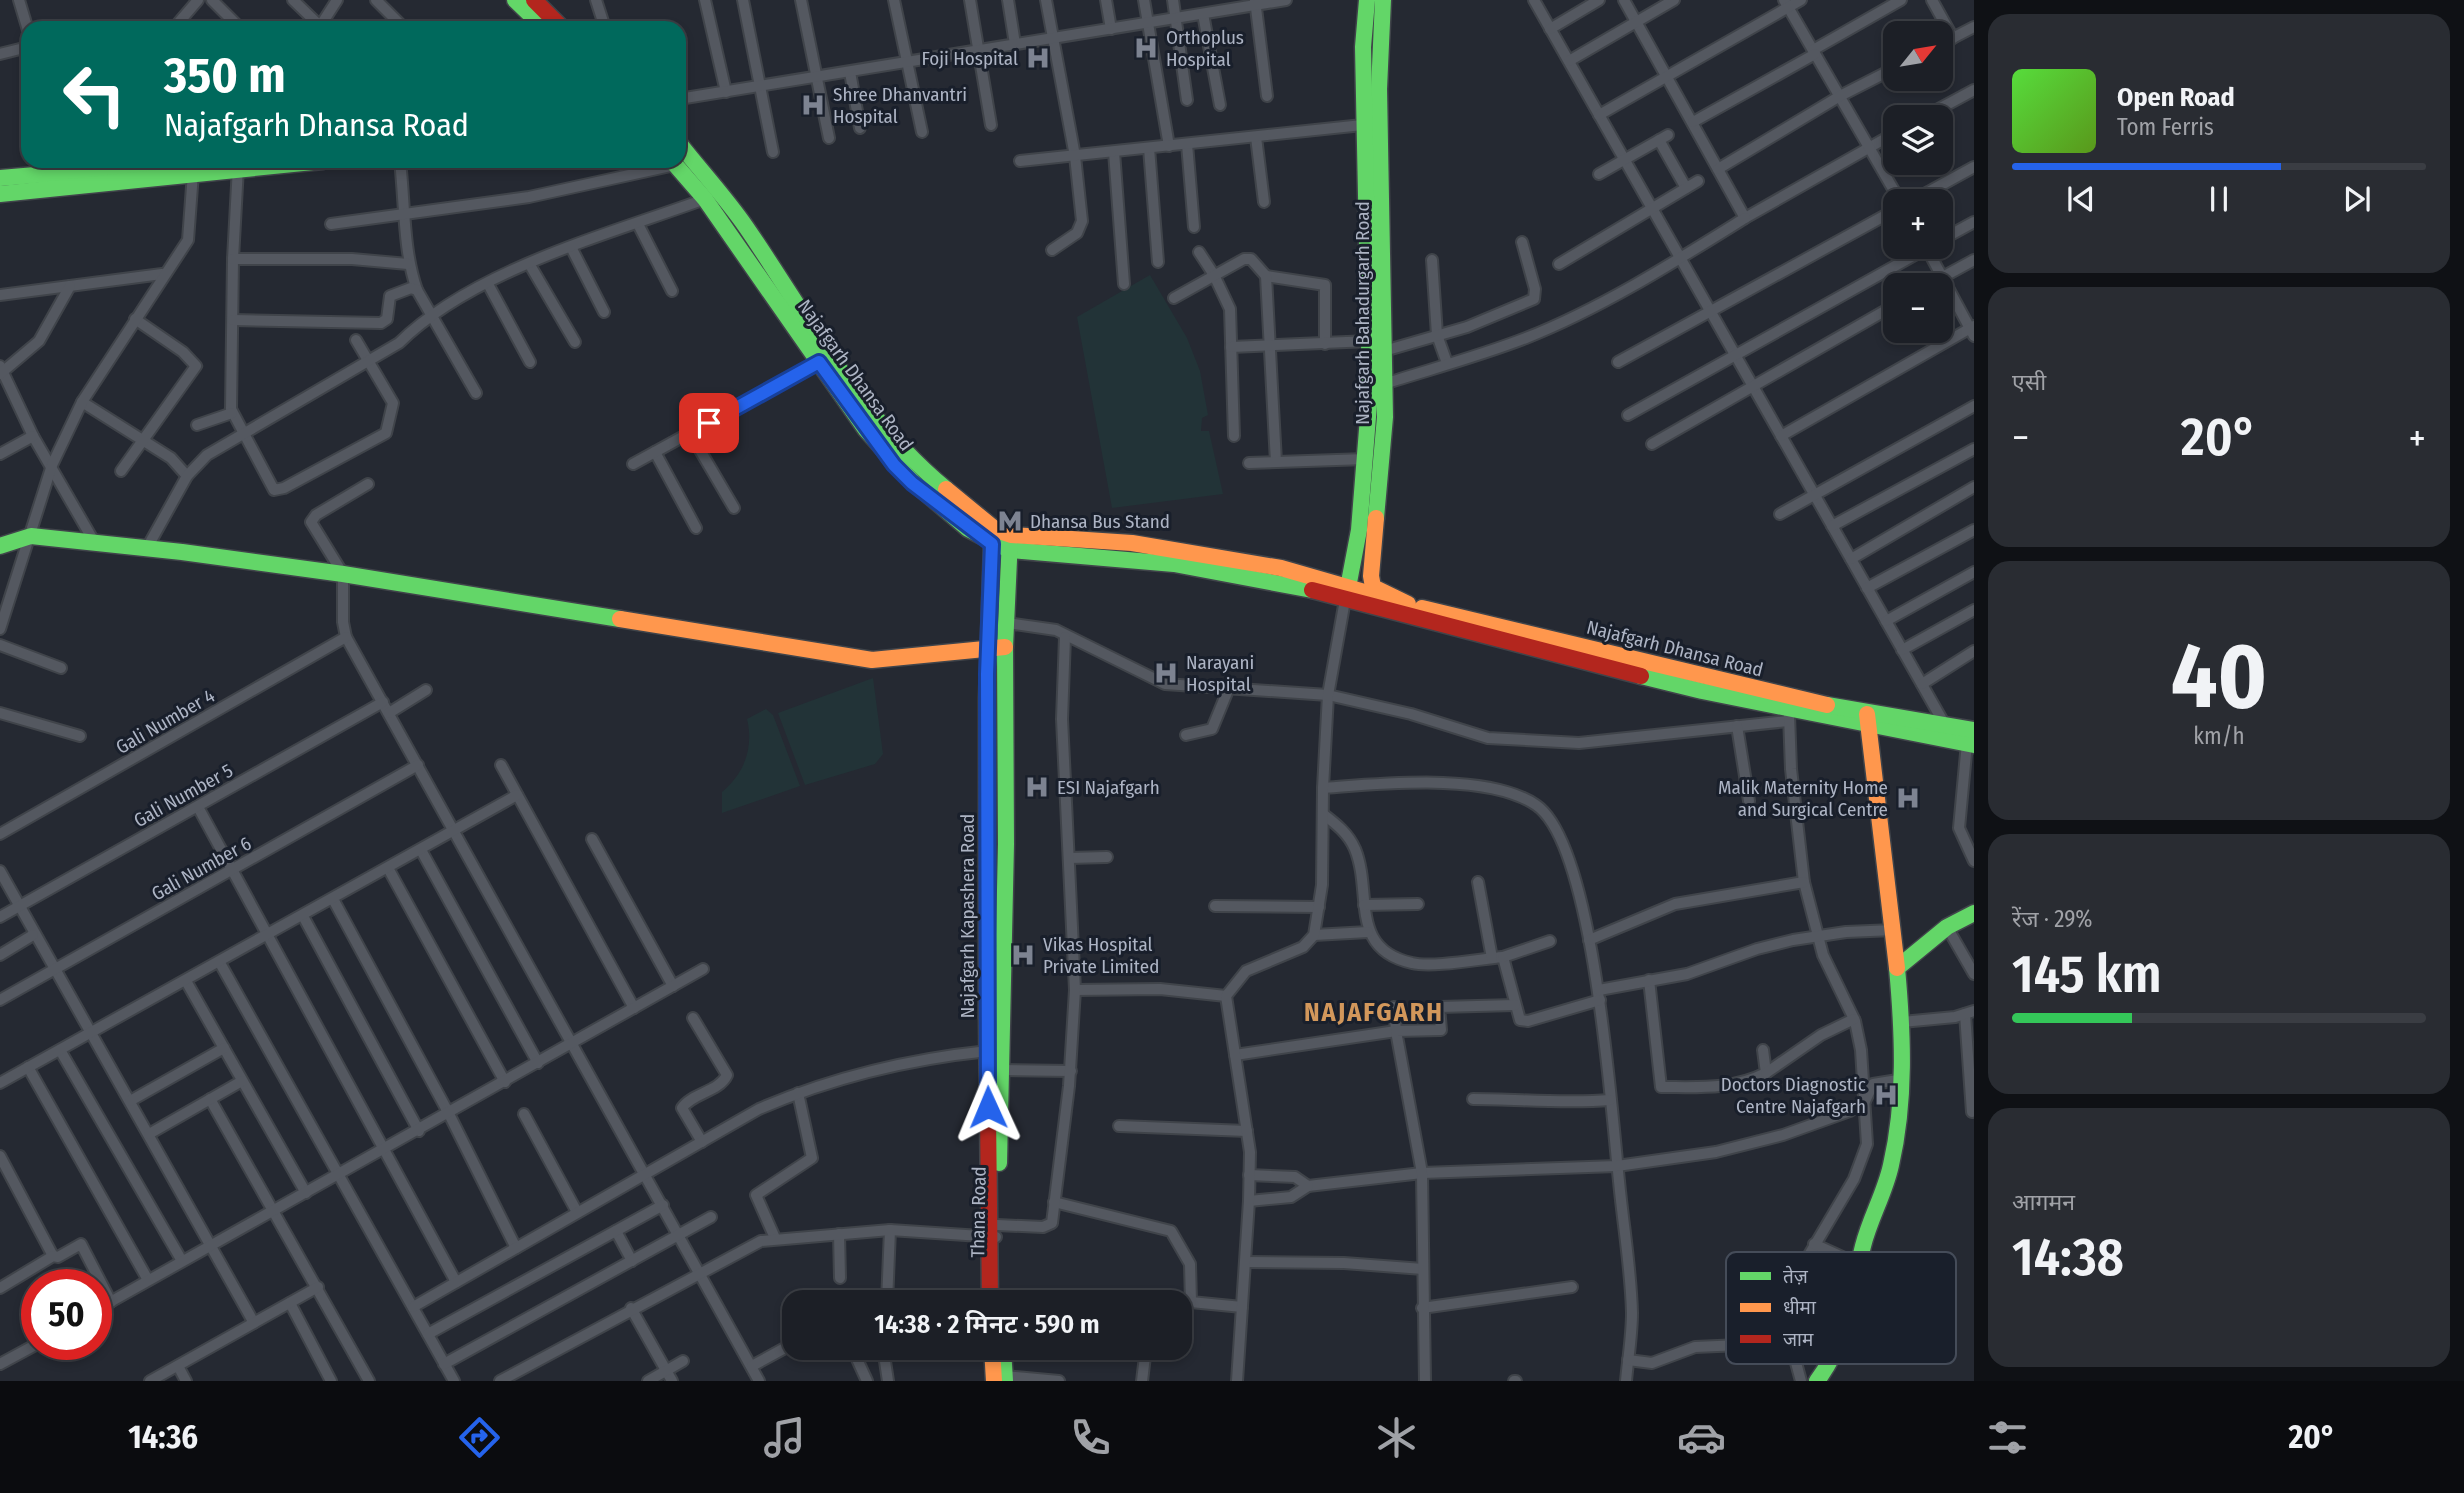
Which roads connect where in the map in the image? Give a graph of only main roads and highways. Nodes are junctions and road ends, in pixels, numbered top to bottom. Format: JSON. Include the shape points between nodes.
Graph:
{"nodes":[{"id":1,"x":515,"y":0,"type":"edge"},
{"id":2,"x":534,"y":0,"type":"edge"},
{"id":3,"x":1367,"y":0,"type":"edge"},
{"id":4,"x":1383,"y":0,"type":"edge"},
{"id":5,"x":537,"y":21,"type":"edge"},
{"id":6,"x":555,"y":21,"type":"edge"},
{"id":7,"x":1373,"y":124,"type":"junction"},
{"id":8,"x":686,"y":152,"type":"edge"},
{"id":9,"x":173,"y":168,"type":"edge"},
{"id":10,"x":677,"y":168,"type":"edge"},
{"id":11,"x":72,"y":173,"type":"edge"},
{"id":12,"x":0,"y":178,"type":"edge"},
{"id":13,"x":0,"y":194,"type":"edge"},
{"id":14,"x":1377,"y":346,"type":"junction"},
{"id":15,"x":1003,"y":538,"type":"junction"},
{"id":16,"x":0,"y":546,"type":"edge"},
{"id":17,"x":1346,"y":594,"type":"junction"},
{"id":18,"x":1408,"y":604,"type":"junction"},
{"id":19,"x":1005,"y":647,"type":"junction"},
{"id":20,"x":988,"y":649,"type":"junction"},
{"id":21,"x":1867,"y":719,"type":"junction"},
{"id":22,"x":1972,"y":739,"type":"edge"},
{"id":23,"x":1974,"y":913,"type":"edge"},
{"id":24,"x":1897,"y":968,"type":"junction"},
{"id":25,"x":993,"y":1233,"type":"junction"},
{"id":26,"x":1863,"y":1252,"type":"edge"},
{"id":27,"x":991,"y":1290,"type":"edge"},
{"id":28,"x":999,"y":1290,"type":"edge"},
{"id":29,"x":995,"y":1360,"type":"edge"},
{"id":30,"x":1002,"y":1360,"type":"edge"},
{"id":31,"x":1831,"y":1364,"type":"edge"},
{"id":32,"x":1001,"y":1379,"type":"edge"},
{"id":33,"x":1817,"y":1381,"type":"edge"}],
"edges":[{"from":1,"to":5,"type":"main road"},
{"from":2,"to":6,"type":"main road"},
{"from":3,"to":7,"type":"main road","name":"Najafgarh Bahadurgarh Road","via":[[1363,47]]},
{"from":4,"to":7,"type":"main road","name":"Najafgarh Bahadurgarh Road"},
{"from":7,"to":14,"type":"main road","name":"Najafgarh Bahadurgarh Road"},
{"from":8,"to":15,"type":"main road","name":"Najafgarh Dhansa Road","via":[[744,224],[886,432],[920,468]]},
{"from":9,"to":11,"type":"main road"},
{"from":10,"to":15,"type":"main road","name":"Najafgarh Dhansa Road","via":[[705,199],[894,465],[912,483]]},
{"from":11,"to":12,"type":"main road"},
{"from":11,"to":13,"type":"main road"},
{"from":14,"to":17,"type":"main road","name":"Najafgarh Bahadurgarh Road"},
{"from":14,"to":18,"type":"main road","name":"Najafgarh Bahadurgarh Road","via":[[1384,384],[1371,576],[1373,587]]},
{"from":15,"to":17,"type":"main road","via":[[1132,543],[1281,568]]},
{"from":15,"to":19,"type":"main road","name":"Thana Road"},
{"from":15,"to":20,"type":"main road","name":"Najafgarh Kapashera Road"},
{"from":16,"to":20,"type":"main road","via":[[31,536],[147,548],[343,574],[872,660]]},
{"from":17,"to":18,"type":"main road","name":"Najafgarh Dhansa Road"},
{"from":17,"to":21,"type":"main road","via":[[1423,620],[1789,716]]},
{"from":18,"to":21,"type":"main road","name":"Najafgarh Dhansa Road"},
{"from":19,"to":20,"type":"main road"},
{"from":19,"to":25,"type":"main road","name":"Thana Road","via":[[1006,845]]},
{"from":20,"to":25,"type":"main road","name":"Najafgarh Kapashera Road"},
{"from":21,"to":22,"type":"main road"},
{"from":21,"to":22,"type":"main road","name":"Najafgarh Dhansa Road","via":[[1945,725]]},
{"from":21,"to":24,"type":"main road"},
{"from":23,"to":24,"type":"main road","via":[[1947,927]]},
{"from":24,"to":26,"type":"main road","via":[[1904,1079],[1900,1120]]},
{"from":25,"to":27,"type":"main road","name":"Najafgarh Kapashera Road"},
{"from":25,"to":28,"type":"main road","name":"Thana Road"},
{"from":29,"to":32,"type":"main road"},
{"from":30,"to":32,"type":"main road"},
{"from":31,"to":33,"type":"main road"}]}
